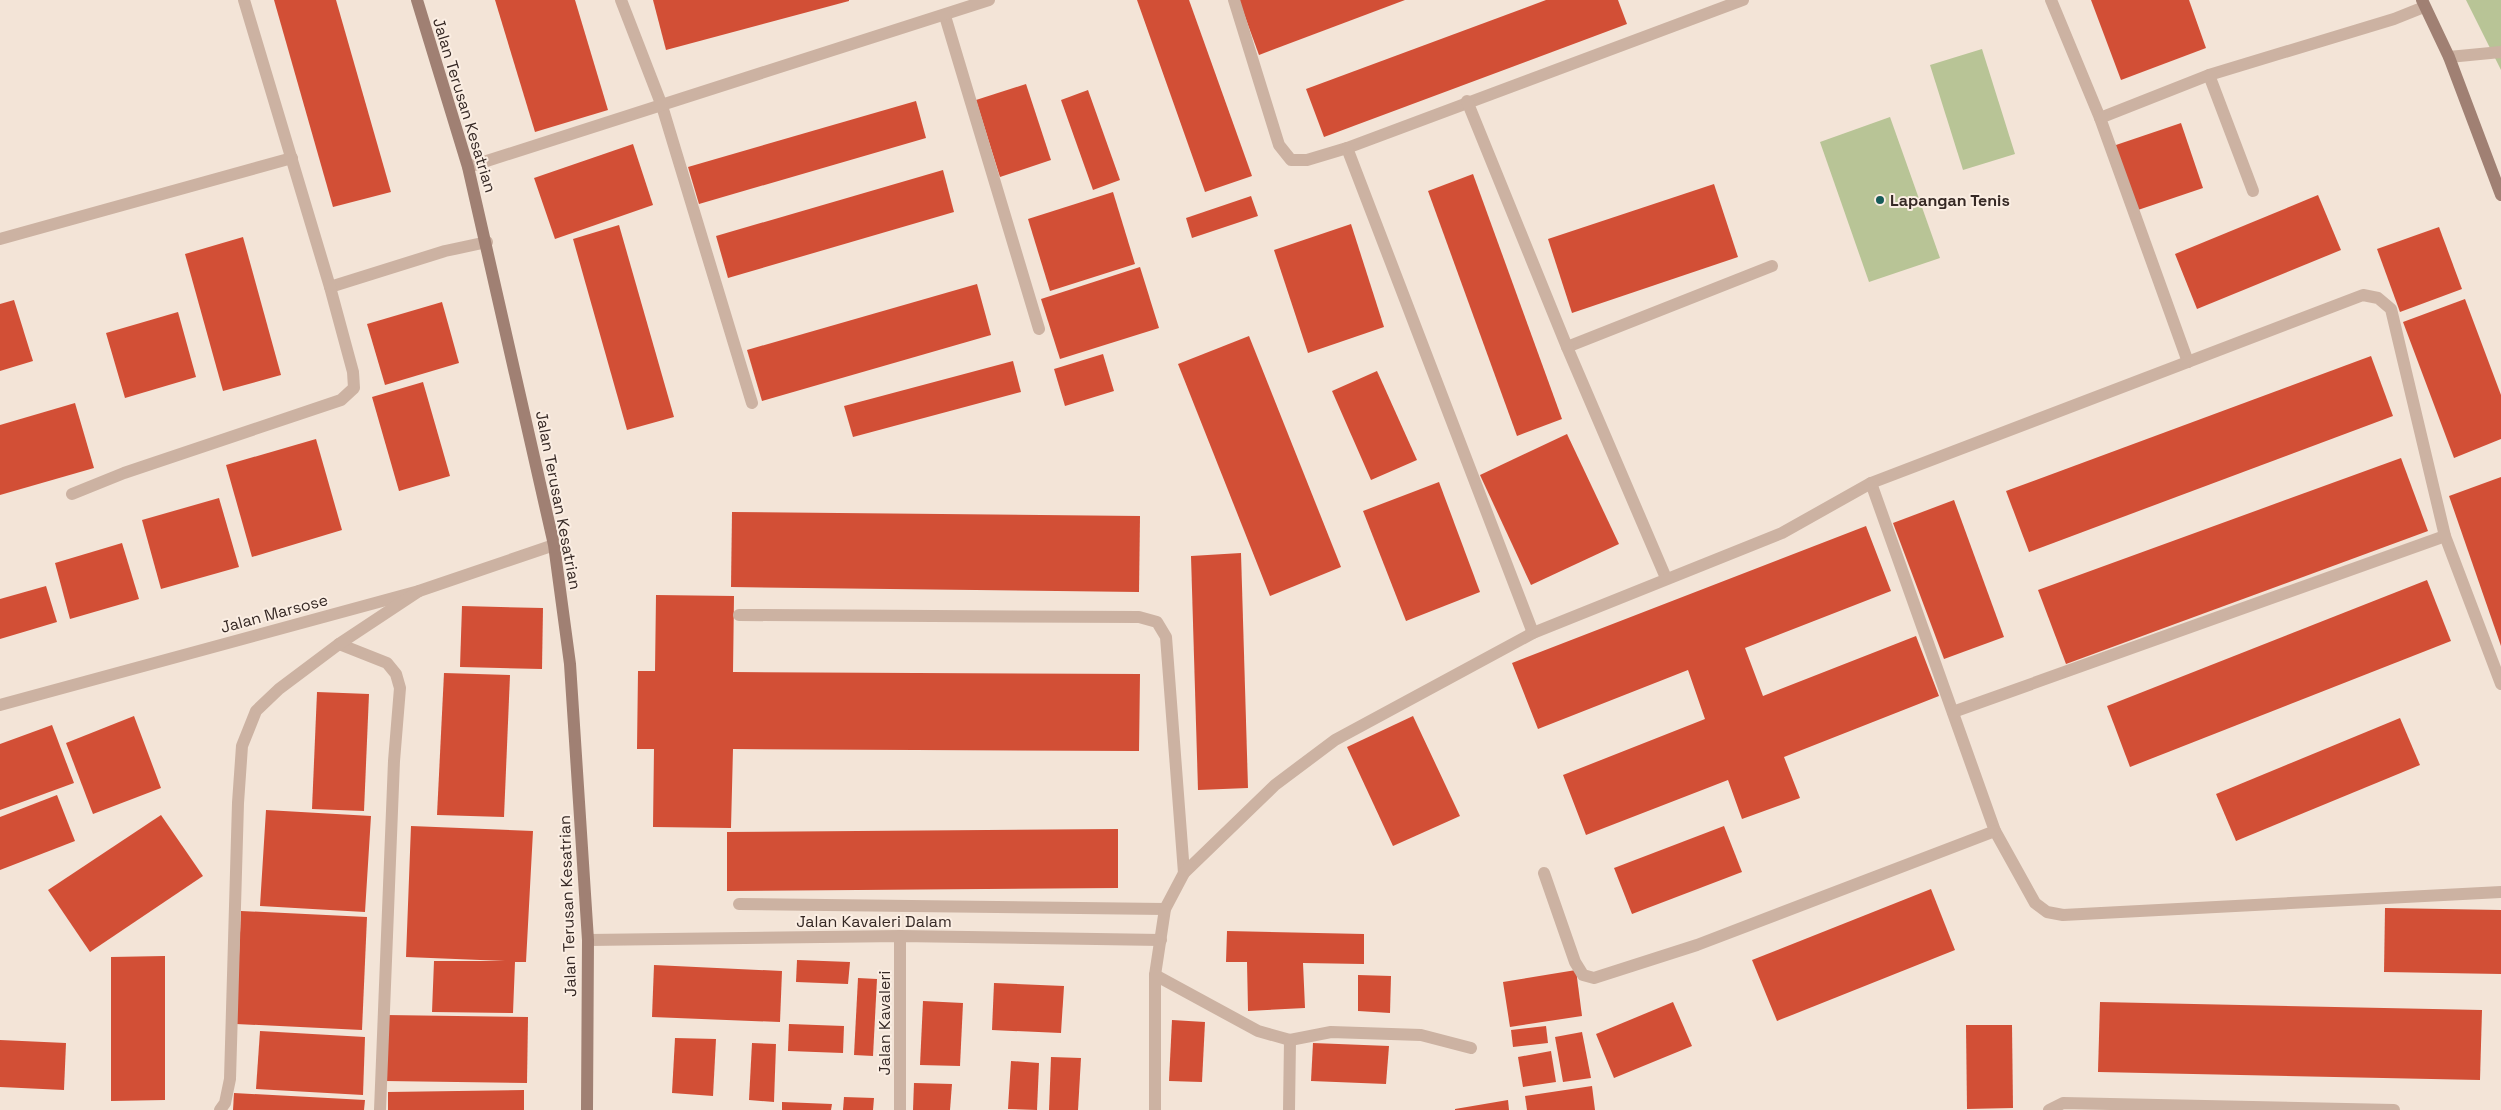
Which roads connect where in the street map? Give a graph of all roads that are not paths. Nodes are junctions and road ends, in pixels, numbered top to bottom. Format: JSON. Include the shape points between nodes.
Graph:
{"nodes":[{"id":1,"x":244,"y":0,"type":"edge"},
{"id":2,"x":417,"y":0,"type":"edge"},
{"id":3,"x":621,"y":0,"type":"edge"},
{"id":4,"x":989,"y":0,"type":"edge"},
{"id":5,"x":1234,"y":0,"type":"edge"},
{"id":6,"x":1742,"y":0,"type":"edge"},
{"id":7,"x":2051,"y":0,"type":"edge"},
{"id":8,"x":2423,"y":4,"type":"edge"},
{"id":9,"x":945,"y":16,"type":"junction"},
{"id":10,"x":2501,"y":52,"type":"edge"},
{"id":11,"x":2449,"y":57,"type":"junction"},
{"id":12,"x":2209,"y":75,"type":"junction"},
{"id":13,"x":1467,"y":101,"type":"junction"},
{"id":14,"x":662,"y":106,"type":"junction"},
{"id":15,"x":2100,"y":118,"type":"junction"},
{"id":16,"x":1347,"y":148,"type":"junction"},
{"id":17,"x":292,"y":158,"type":"junction"},
{"id":18,"x":468,"y":166,"type":"junction"},
{"id":19,"x":2253,"y":191,"type":"dead end"},
{"id":20,"x":2501,"y":196,"type":"edge"},
{"id":21,"x":0,"y":239,"type":"edge"},
{"id":22,"x":487,"y":242,"type":"junction"},
{"id":23,"x":1772,"y":266,"type":"dead end"},
{"id":24,"x":330,"y":287,"type":"junction"},
{"id":25,"x":1039,"y":329,"type":"dead end"},
{"id":26,"x":1567,"y":347,"type":"junction"},
{"id":27,"x":2188,"y":362,"type":"junction"},
{"id":28,"x":752,"y":403,"type":"dead end"},
{"id":29,"x":1871,"y":483,"type":"junction"},
{"id":30,"x":72,"y":494,"type":"dead end"},
{"id":31,"x":2445,"y":536,"type":"junction"},
{"id":32,"x":554,"y":546,"type":"junction"},
{"id":33,"x":1666,"y":578,"type":"junction"},
{"id":34,"x":419,"y":591,"type":"junction"},
{"id":35,"x":739,"y":615,"type":"dead end"},
{"id":36,"x":1533,"y":633,"type":"junction"},
{"id":37,"x":339,"y":644,"type":"junction"},
{"id":38,"x":2501,"y":684,"type":"edge"},
{"id":39,"x":0,"y":705,"type":"edge"},
{"id":40,"x":1953,"y":712,"type":"junction"},
{"id":41,"x":1995,"y":831,"type":"junction"},
{"id":42,"x":1184,"y":873,"type":"junction"},
{"id":43,"x":1544,"y":873,"type":"dead end"},
{"id":44,"x":2501,"y":892,"type":"edge"},
{"id":45,"x":739,"y":904,"type":"dead end"},
{"id":46,"x":1165,"y":909,"type":"junction"},
{"id":47,"x":900,"y":936,"type":"junction"},
{"id":48,"x":588,"y":940,"type":"junction"},
{"id":49,"x":1160,"y":940,"type":"junction"},
{"id":50,"x":1155,"y":975,"type":"junction"},
{"id":51,"x":1290,"y":1040,"type":"junction"},
{"id":52,"x":1471,"y":1048,"type":"dead end"},
{"id":53,"x":220,"y":1110,"type":"edge"},
{"id":54,"x":380,"y":1110,"type":"edge"},
{"id":55,"x":587,"y":1110,"type":"edge"},
{"id":56,"x":900,"y":1110,"type":"edge"},
{"id":57,"x":1155,"y":1110,"type":"edge"},
{"id":58,"x":1288,"y":1110,"type":"edge"},
{"id":59,"x":2049,"y":1110,"type":"edge"},
{"id":60,"x":2394,"y":1110,"type":"edge"}],
"edges":[{"from":1,"to":17,"type":"street"},
{"from":2,"to":18,"type":"street","name":"Jalan Terusan Kesatrian"},
{"from":3,"to":14,"type":"street"},
{"from":4,"to":9,"type":"street"},
{"from":5,"to":16,"type":"street","via":[[1279,144],[1291,160],[1307,160]]},
{"from":6,"to":13,"type":"street"},
{"from":7,"to":15,"type":"street"},
{"from":8,"to":11,"type":"street"},
{"from":8,"to":12,"type":"street","via":[[2394,19]]},
{"from":9,"to":14,"type":"street"},
{"from":9,"to":25,"type":"street"},
{"from":10,"to":11,"type":"street"},
{"from":11,"to":20,"type":"street"},
{"from":12,"to":15,"type":"street"},
{"from":12,"to":19,"type":"street"},
{"from":13,"to":16,"type":"street"},
{"from":13,"to":26,"type":"street"},
{"from":14,"to":18,"type":"street"},
{"from":14,"to":28,"type":"street"},
{"from":15,"to":27,"type":"street"},
{"from":16,"to":36,"type":"street"},
{"from":17,"to":21,"type":"street"},
{"from":17,"to":24,"type":"street"},
{"from":18,"to":22,"type":"street","name":"Jalan Terusan Kesatrian"},
{"from":22,"to":24,"type":"street"},
{"from":22,"to":32,"type":"street","name":"Jalan Terusan Kesatrian"},
{"from":23,"to":26,"type":"street"},
{"from":24,"to":30,"type":"street","via":[[353,372],[354,388],[341,400],[124,473]]},
{"from":26,"to":33,"type":"street"},
{"from":27,"to":29,"type":"street"},
{"from":27,"to":31,"type":"street","via":[[2363,295],[2378,298],[2391,309]]},
{"from":29,"to":33,"type":"street","via":[[1782,533]]},
{"from":29,"to":40,"type":"street"},
{"from":31,"to":38,"type":"street"},
{"from":31,"to":40,"type":"street"},
{"from":32,"to":34,"type":"street","name":"Jalan Marsose"},
{"from":32,"to":48,"type":"street","name":"Jalan Terusan Kesatrian","via":[[570,664]]},
{"from":33,"to":36,"type":"street"},
{"from":34,"to":37,"type":"street"},
{"from":34,"to":39,"type":"street","name":"Jalan Marsose"},
{"from":35,"to":42,"type":"street","via":[[1140,617],[1157,622],[1166,637]]},
{"from":36,"to":42,"type":"street","via":[[1335,740],[1275,785]]},
{"from":37,"to":53,"type":"street","via":[[279,689],[256,712],[242,746],[230,1079],[225,1103]]},
{"from":37,"to":54,"type":"street","via":[[387,663],[396,674],[400,688],[394,761]]},
{"from":40,"to":41,"type":"street"},
{"from":41,"to":43,"type":"street","via":[[1697,945],[1594,978],[1583,975],[1575,962]]},
{"from":41,"to":44,"type":"street","via":[[2035,903],[2047,912],[2063,915]]},
{"from":42,"to":46,"type":"street"},
{"from":45,"to":46,"type":"street"},
{"from":46,"to":49,"type":"street"},
{"from":47,"to":48,"type":"street","name":"Jalan Kavaleri Dalam"},
{"from":47,"to":49,"type":"street","name":"Jalan Kavaleri Dalam"},
{"from":47,"to":56,"type":"street","name":"Jalan Kavaleri"},
{"from":48,"to":55,"type":"street","name":"Jalan Terusan Kesatrian"},
{"from":49,"to":50,"type":"street"},
{"from":50,"to":51,"type":"street","via":[[1258,1031]]},
{"from":50,"to":57,"type":"street"},
{"from":51,"to":52,"type":"street","via":[[1330,1032],[1421,1035]]},
{"from":51,"to":58,"type":"street"},
{"from":59,"to":60,"type":"street","via":[[2063,1103]]}]}
